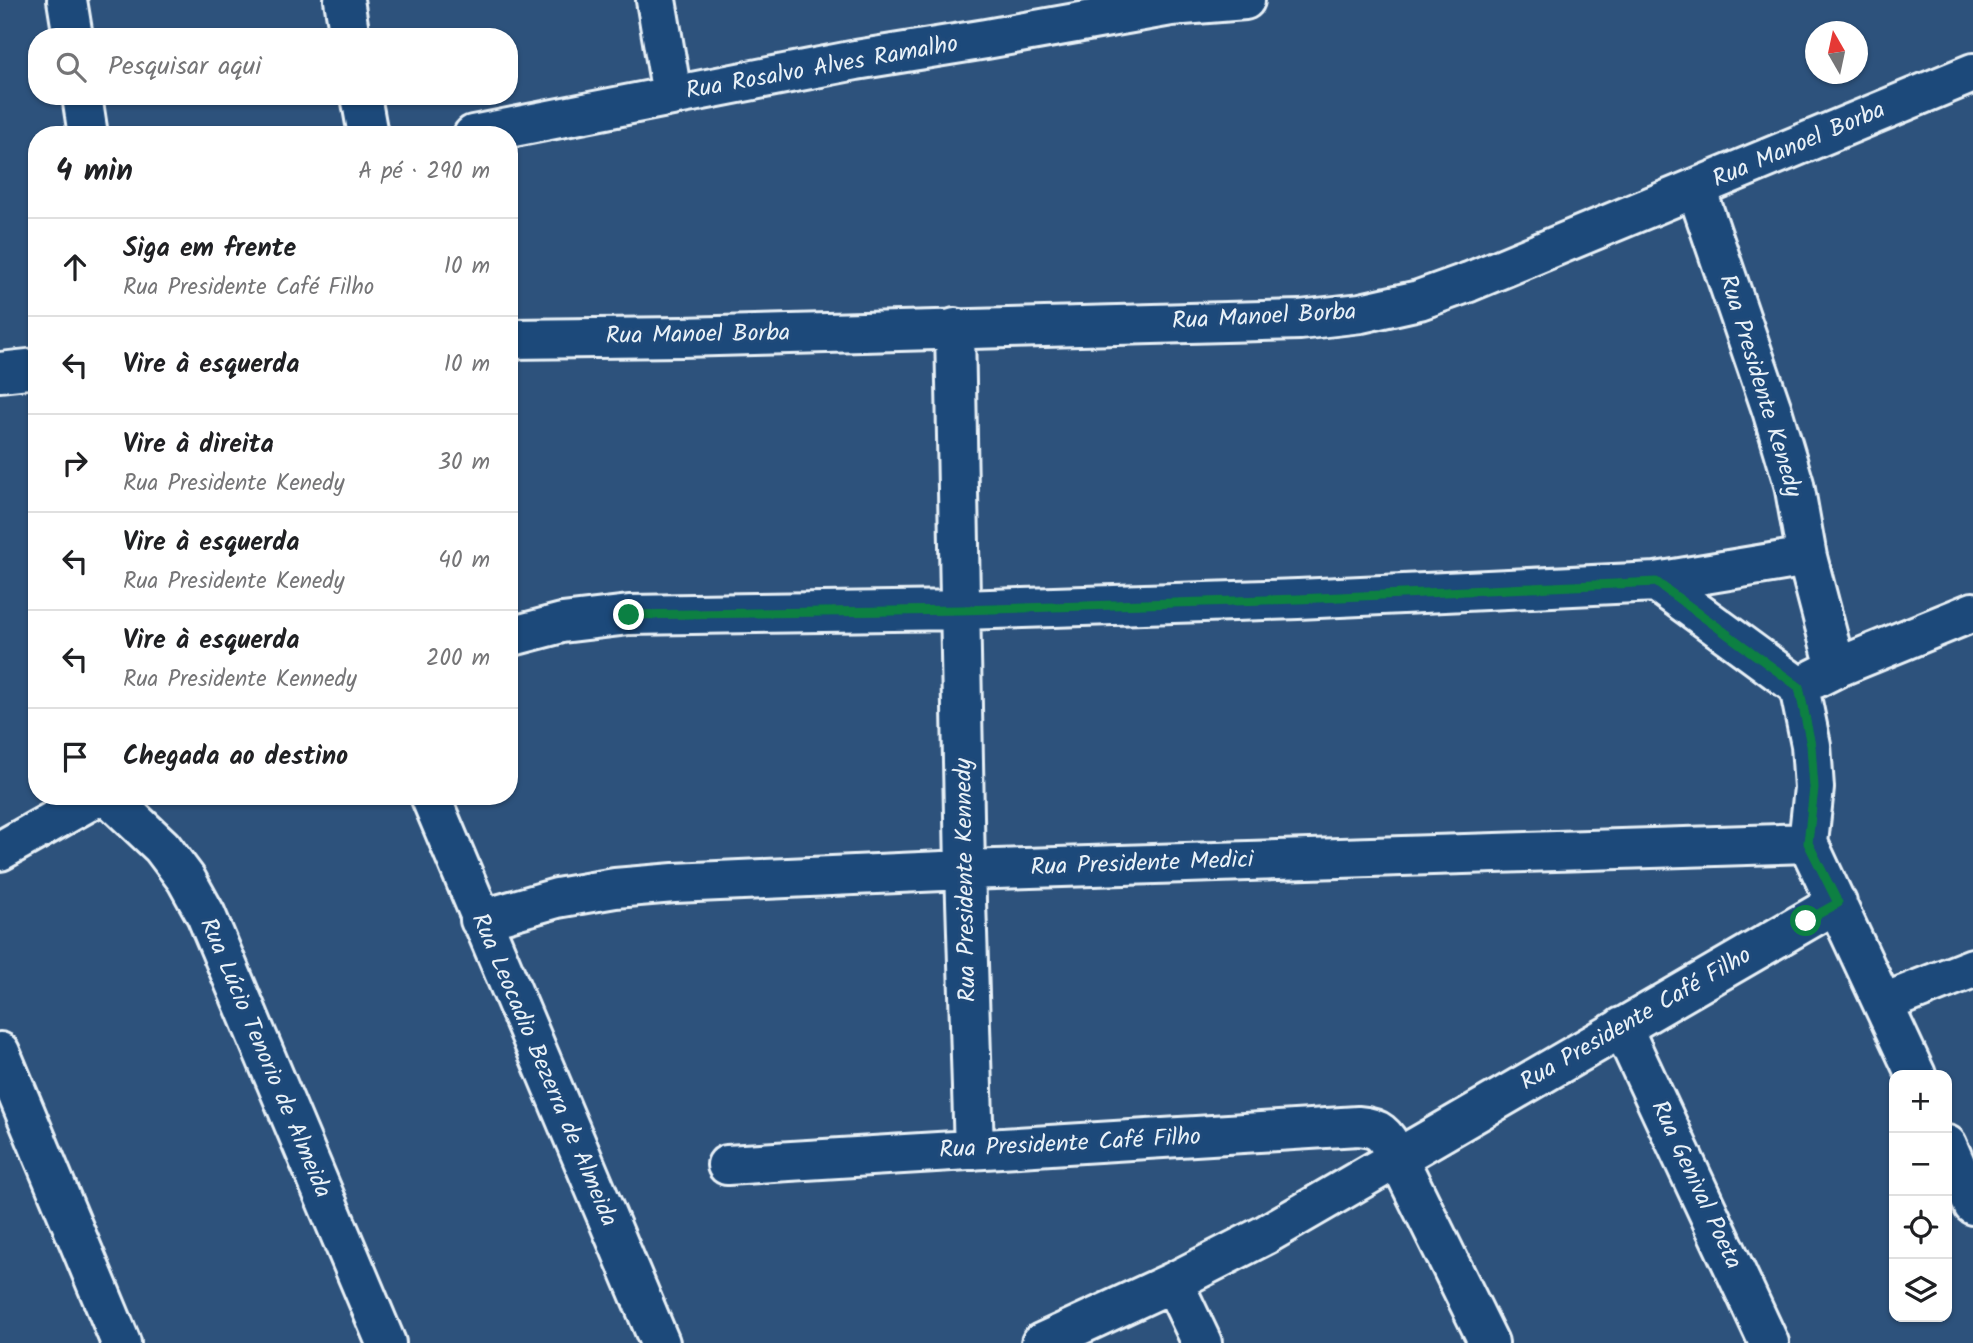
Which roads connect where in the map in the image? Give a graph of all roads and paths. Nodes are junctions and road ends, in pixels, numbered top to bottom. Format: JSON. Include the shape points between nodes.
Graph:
{"nodes":[{"id":1,"x":67,"y":0,"type":"edge"},
{"id":2,"x":344,"y":0,"type":"edge"},
{"id":3,"x":656,"y":0,"type":"edge"},
{"id":4,"x":1245,"y":0,"type":"edge"},
{"id":5,"x":1170,"y":3,"type":"edge"},
{"id":6,"x":72,"y":28,"type":"edge"},
{"id":7,"x":349,"y":28,"type":"edge"},
{"id":8,"x":1973,"y":73,"type":"edge"},
{"id":9,"x":671,"y":95,"type":"junction"},
{"id":10,"x":83,"y":105,"type":"edge"},
{"id":11,"x":363,"y":105,"type":"edge"},
{"id":12,"x":87,"y":126,"type":"edge"},
{"id":13,"x":366,"y":126,"type":"edge"},
{"id":14,"x":518,"y":126,"type":"edge"},
{"id":15,"x":1696,"y":188,"type":"junction"},
{"id":16,"x":955,"y":328,"type":"junction"},
{"id":17,"x":518,"y":339,"type":"edge"},
{"id":18,"x":28,"y":369,"type":"edge"},
{"id":19,"x":0,"y":372,"type":"edge"},
{"id":20,"x":1807,"y":557,"type":"junction"},
{"id":21,"x":1656,"y":582,"type":"junction"},
{"id":22,"x":961,"y":610,"type":"junction"},
{"id":23,"x":1973,"y":612,"type":"edge"},
{"id":24,"x":518,"y":635,"type":"edge"},
{"id":25,"x":1836,"y":668,"type":"junction"},
{"id":26,"x":1799,"y":687,"type":"junction"},
{"id":27,"x":82,"y":805,"type":"edge"},
{"id":28,"x":118,"y":805,"type":"edge"},
{"id":29,"x":434,"y":805,"type":"edge"},
{"id":30,"x":1808,"y":843,"type":"junction"},
{"id":31,"x":0,"y":851,"type":"edge"},
{"id":32,"x":965,"y":870,"type":"junction"},
{"id":33,"x":1838,"y":903,"type":"junction"},
{"id":34,"x":480,"y":920,"type":"junction"},
{"id":35,"x":1973,"y":968,"type":"edge"},
{"id":36,"x":1884,"y":1003,"type":"junction"},
{"id":37,"x":1622,"y":1027,"type":"junction"},
{"id":38,"x":0,"y":1052,"type":"edge"},
{"id":39,"x":1914,"y":1070,"type":"edge"},
{"id":40,"x":974,"y":1150,"type":"junction"},
{"id":41,"x":1952,"y":1157,"type":"edge"},
{"id":42,"x":1398,"y":1158,"type":"junction"},
{"id":43,"x":727,"y":1165,"type":"dead end"},
{"id":44,"x":1973,"y":1205,"type":"edge"},
{"id":45,"x":1173,"y":1282,"type":"junction"},
{"id":46,"x":121,"y":1343,"type":"edge"},
{"id":47,"x":386,"y":1343,"type":"edge"},
{"id":48,"x":660,"y":1343,"type":"edge"},
{"id":49,"x":1041,"y":1343,"type":"edge"},
{"id":50,"x":1202,"y":1343,"type":"edge"},
{"id":51,"x":1489,"y":1343,"type":"edge"},
{"id":52,"x":1769,"y":1343,"type":"edge"}],
"edges":[{"from":1,"to":6,"type":"street"},
{"from":2,"to":7,"type":"street"},
{"from":3,"to":9,"type":"street"},
{"from":4,"to":5,"type":"street","name":"Rua Rosalvo Alves Ramalho"},
{"from":5,"to":9,"type":"street","name":"Rua Rosalvo Alves Ramalho"},
{"from":8,"to":15,"type":"street","name":"Rua Manoel Borba"},
{"from":9,"to":14,"type":"street","name":"Rua Rosalvo Alves Ramalho"},
{"from":10,"to":12,"type":"street"},
{"from":11,"to":13,"type":"street"},
{"from":15,"to":16,"type":"street","name":"Rua Manoel Borba","via":[[1469,282],[1419,300],[1361,313],[1300,320]]},
{"from":15,"to":20,"type":"street","name":"Rua Presidente Kenedy","via":[[1772,410],[1794,484]]},
{"from":16,"to":17,"type":"street","name":"Rua Manoel Borba"},
{"from":16,"to":22,"type":"street","name":"Rua Presidente Kennedy"},
{"from":18,"to":19,"type":"street"},
{"from":20,"to":21,"type":"street"},
{"from":20,"to":25,"type":"street","name":"Rua Presidente Kenedy"},
{"from":21,"to":22,"type":"street"},
{"from":21,"to":26,"type":"street"},
{"from":22,"to":24,"type":"street","via":[[629,615],[562,623]]},
{"from":22,"to":32,"type":"street","name":"Rua Presidente Kennedy"},
{"from":23,"to":25,"type":"street"},
{"from":25,"to":26,"type":"street"},
{"from":26,"to":30,"type":"street","via":[[1814,788]]},
{"from":27,"to":31,"type":"street"},
{"from":28,"to":47,"type":"street","name":"Rua Lúcio Tenorio de Almeida","via":[[162,847],[206,915]]},
{"from":29,"to":34,"type":"street","name":"Rua Leocadio Bezerra de Almeida"},
{"from":30,"to":32,"type":"street","name":"Rua Presidente Medici"},
{"from":30,"to":33,"type":"street"},
{"from":32,"to":34,"type":"street","name":"Rua Presidente Medici","via":[[615,888],[556,898]]},
{"from":32,"to":40,"type":"street","name":"Rua Presidente Kennedy"},
{"from":33,"to":36,"type":"street"},
{"from":33,"to":37,"type":"street","name":"Rua Presidente Café Filho"},
{"from":34,"to":48,"type":"street","name":"Rua Leocadio Bezerra de Almeida"},
{"from":35,"to":36,"type":"street"},
{"from":36,"to":39,"type":"street"},
{"from":37,"to":42,"type":"street","name":"Rua Presidente Café Filho"},
{"from":37,"to":52,"type":"street","name":"Rua Genival Poeta"},
{"from":38,"to":46,"type":"street"},
{"from":40,"to":42,"type":"street","name":"Rua Presidente Café Filho","via":[[1358,1126],[1381,1131]]},
{"from":40,"to":43,"type":"street","name":"Rua Presidente Café Filho"},
{"from":41,"to":44,"type":"street"},
{"from":42,"to":45,"type":"street","name":"Rua Presidente Café Filho"},
{"from":42,"to":51,"type":"street"},
{"from":45,"to":49,"type":"street","name":"Rua Presidente Café Filho"},
{"from":45,"to":50,"type":"street"}]}
